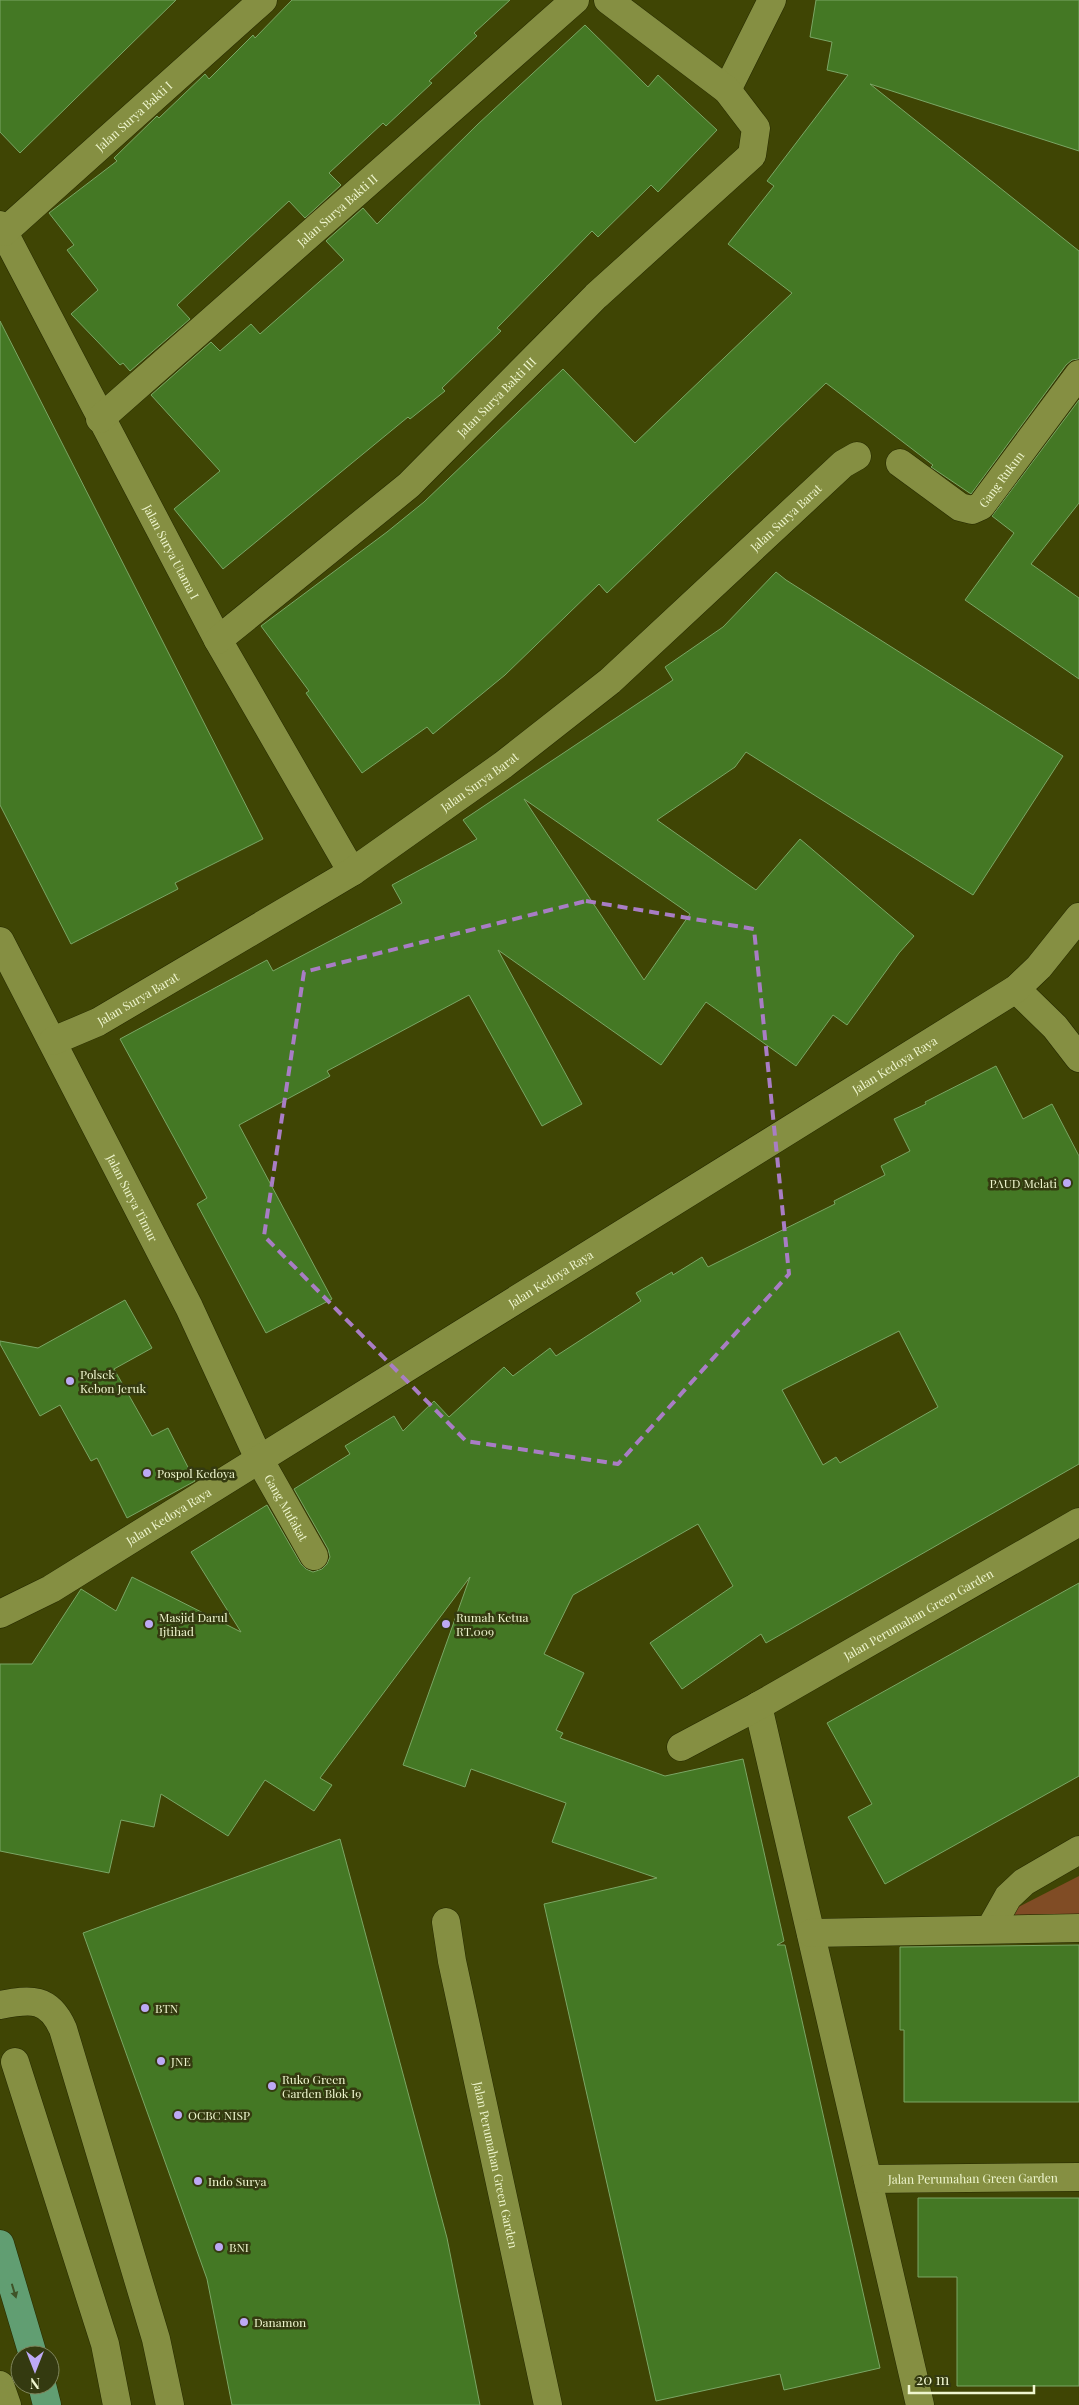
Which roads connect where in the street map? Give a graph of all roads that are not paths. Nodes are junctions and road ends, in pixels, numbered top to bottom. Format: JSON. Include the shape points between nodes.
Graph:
{"nodes":[{"id":1,"x":263,"y":0,"type":"edge"},
{"id":2,"x":575,"y":0,"type":"edge"},
{"id":3,"x":608,"y":0,"type":"edge"},
{"id":4,"x":772,"y":0,"type":"edge"},
{"id":5,"x":727,"y":90,"type":"junction"},
{"id":6,"x":2,"y":229,"type":"edge"},
{"id":7,"x":1079,"y":374,"type":"edge"},
{"id":8,"x":100,"y":419,"type":"junction"},
{"id":9,"x":857,"y":456,"type":"dead end"},
{"id":10,"x":900,"y":463,"type":"dead end"},
{"id":11,"x":218,"y":640,"type":"junction"},
{"id":12,"x":352,"y":872,"type":"junction"},
{"id":13,"x":1079,"y":917,"type":"edge"},
{"id":14,"x":0,"y":940,"type":"edge"},
{"id":15,"x":1016,"y":989,"type":"junction"},
{"id":16,"x":53,"y":1041,"type":"junction"},
{"id":17,"x":1079,"y":1058,"type":"edge"},
{"id":18,"x":259,"y":1459,"type":"junction"},
{"id":19,"x":1079,"y":1522,"type":"edge"},
{"id":20,"x":314,"y":1556,"type":"dead end"},
{"id":21,"x":0,"y":1614,"type":"edge"},
{"id":22,"x":758,"y":1706,"type":"junction"},
{"id":23,"x":681,"y":1747,"type":"dead end"},
{"id":24,"x":1079,"y":1850,"type":"edge"},
{"id":25,"x":446,"y":1922,"type":"dead end"},
{"id":26,"x":1079,"y":1928,"type":"edge"},
{"id":27,"x":990,"y":1929,"type":"junction"},
{"id":28,"x":811,"y":1933,"type":"junction"},
{"id":29,"x":0,"y":2005,"type":"edge"},
{"id":30,"x":15,"y":2062,"type":"dead end"},
{"id":31,"x":1079,"y":2177,"type":"edge"},
{"id":32,"x":868,"y":2180,"type":"junction"},
{"id":33,"x":0,"y":2244,"type":"edge"},
{"id":34,"x":30,"y":2345,"type":"edge"},
{"id":35,"x":0,"y":2385,"type":"edge"},
{"id":36,"x":7,"y":2405,"type":"edge"},
{"id":37,"x":117,"y":2405,"type":"edge"},
{"id":38,"x":170,"y":2405,"type":"edge"},
{"id":39,"x":548,"y":2405,"type":"edge"},
{"id":40,"x":920,"y":2405,"type":"edge"}],
"edges":[{"from":1,"to":6,"type":"street","name":"Jalan Surya Bakti I"},
{"from":2,"to":8,"type":"street","name":"Jalan Surya Bakti II"},
{"from":3,"to":5,"type":"street"},
{"from":4,"to":5,"type":"street"},
{"from":5,"to":11,"type":"street","name":"Jalan Surya Bakti III","via":[[756,128],[752,155],[596,296],[409,485]]},
{"from":6,"to":8,"type":"street","name":"Jalan Surya Utama I"},
{"from":7,"to":10,"type":"street","name":"Gang Rukun","via":[[981,506],[972,510],[960,508]]},
{"from":8,"to":11,"type":"street","name":"Jalan Surya Utama I"},
{"from":9,"to":12,"type":"street","name":"Jalan Surya Barat","via":[[843,464],[610,681],[503,765]]},
{"from":11,"to":12,"type":"street","name":"Jalan Surya Utama I"},
{"from":12,"to":16,"type":"street","name":"Jalan Surya Barat","via":[[98,1022]]},
{"from":13,"to":15,"type":"street","name":"Jalan Kedoya Raya","via":[[1039,967]]},
{"from":14,"to":16,"type":"street","name":"Jalan Surya Timur"},
{"from":15,"to":17,"type":"street","via":[[1055,1027]]},
{"from":15,"to":18,"type":"street","name":"Jalan Kedoya Raya"},
{"from":16,"to":18,"type":"street","name":"Jalan Surya Timur","via":[[189,1307]]},
{"from":18,"to":20,"type":"street","name":"Gang Mufakat"},
{"from":18,"to":21,"type":"street","name":"Jalan Kedoya Raya","via":[[52,1589]]},
{"from":19,"to":22,"type":"street","name":"Jalan Perumahan Green Garden"},
{"from":22,"to":23,"type":"street","name":"Jalan Perumahan Green Garden"},
{"from":22,"to":28,"type":"street"},
{"from":24,"to":27,"type":"street","via":[[1024,1882],[1008,1897]]},
{"from":25,"to":39,"type":"street","name":"Jalan Perumahan Green Garden"},
{"from":26,"to":27,"type":"street"},
{"from":27,"to":28,"type":"street"},
{"from":28,"to":32,"type":"street"},
{"from":29,"to":38,"type":"street","via":[[42,2003],[56,2013],[156,2339]]},
{"from":30,"to":37,"type":"street","via":[[105,2344]]},
{"from":31,"to":32,"type":"street","name":"Jalan Perumahan Green Garden"},
{"from":32,"to":40,"type":"street"},
{"from":33,"to":34,"type":"main road","one_way":true},
{"from":35,"to":36,"type":"street"}]}
